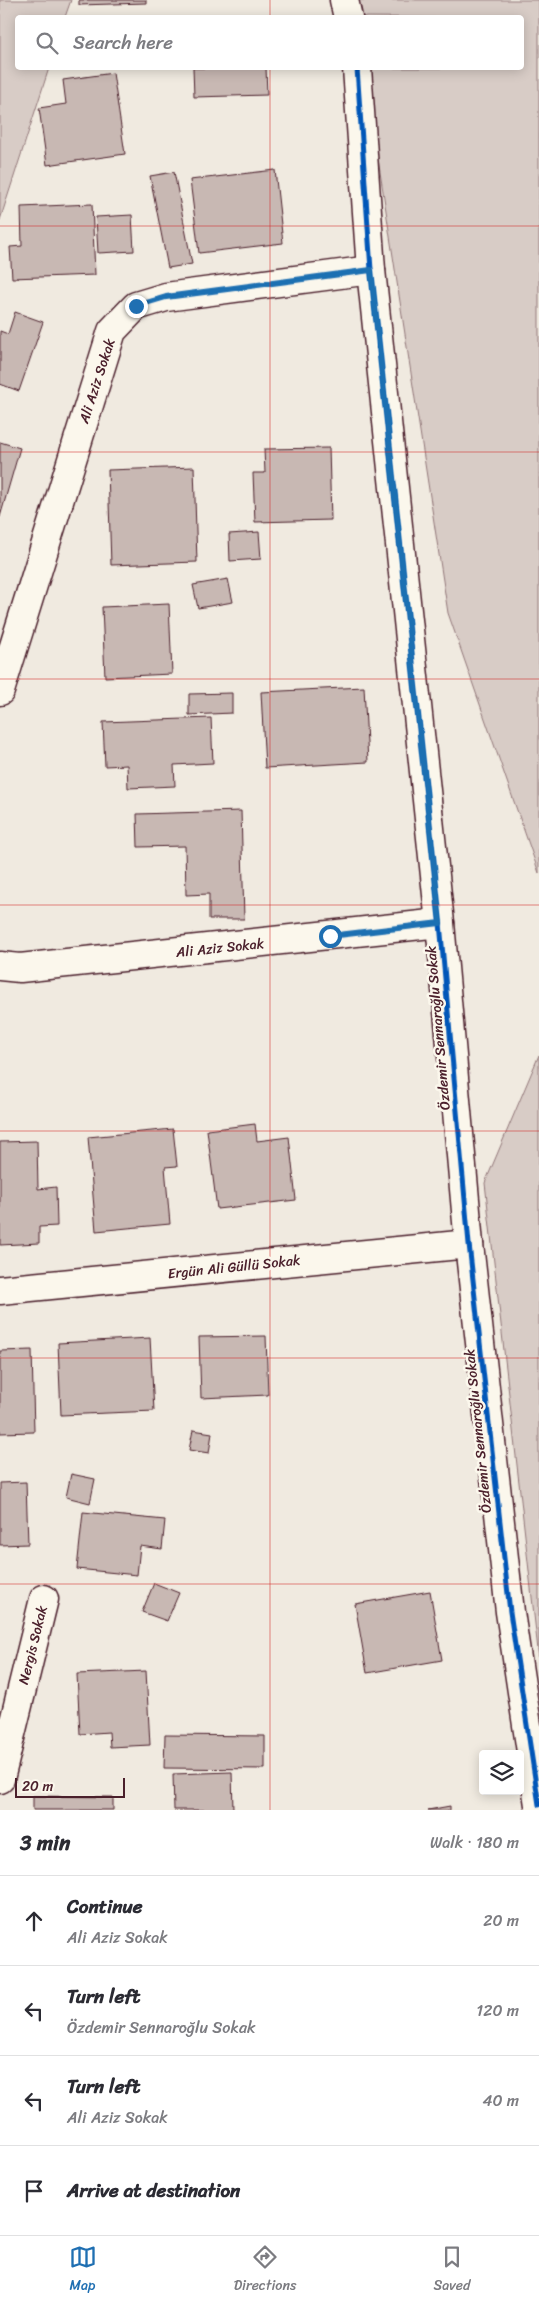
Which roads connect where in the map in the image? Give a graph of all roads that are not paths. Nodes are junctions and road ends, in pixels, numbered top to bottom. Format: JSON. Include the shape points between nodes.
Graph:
{"nodes":[{"id":1,"x":344,"y":0,"type":"edge"},
{"id":2,"x":347,"y":15,"type":"edge"},
{"id":3,"x":356,"y":70,"type":"edge"},
{"id":4,"x":371,"y":270,"type":"junction"},
{"id":5,"x":0,"y":691,"type":"edge"},
{"id":6,"x":440,"y":923,"type":"junction"},
{"id":7,"x":0,"y":966,"type":"edge"},
{"id":8,"x":469,"y":1244,"type":"junction"},
{"id":9,"x":0,"y":1290,"type":"edge"},
{"id":10,"x":44,"y":1599,"type":"dead end"},
{"id":11,"x":0,"y":1779,"type":"edge"},
{"id":12,"x":539,"y":1805,"type":"edge"}],
"edges":[{"from":1,"to":2,"type":"street"},
{"from":3,"to":4,"type":"street","name":"Özdemir Sennaroğlu Sokak"},
{"from":4,"to":5,"type":"street","name":"Ali Aziz Sokak","via":[[166,297],[136,306],[112,331]]},
{"from":4,"to":6,"type":"street","name":"Özdemir Sennaroğlu Sokak"},
{"from":6,"to":7,"type":"street","name":"Ali Aziz Sokak","via":[[30,967]]},
{"from":6,"to":8,"type":"street","name":"Özdemir Sennaroğlu Sokak"},
{"from":8,"to":9,"type":"street","name":"Ergün Ali Güllü Sokak"},
{"from":8,"to":12,"type":"street","name":"Özdemir Sennaroğlu Sokak","via":[[510,1612]]},
{"from":10,"to":11,"type":"street","name":"Nergis Sokak"}]}
